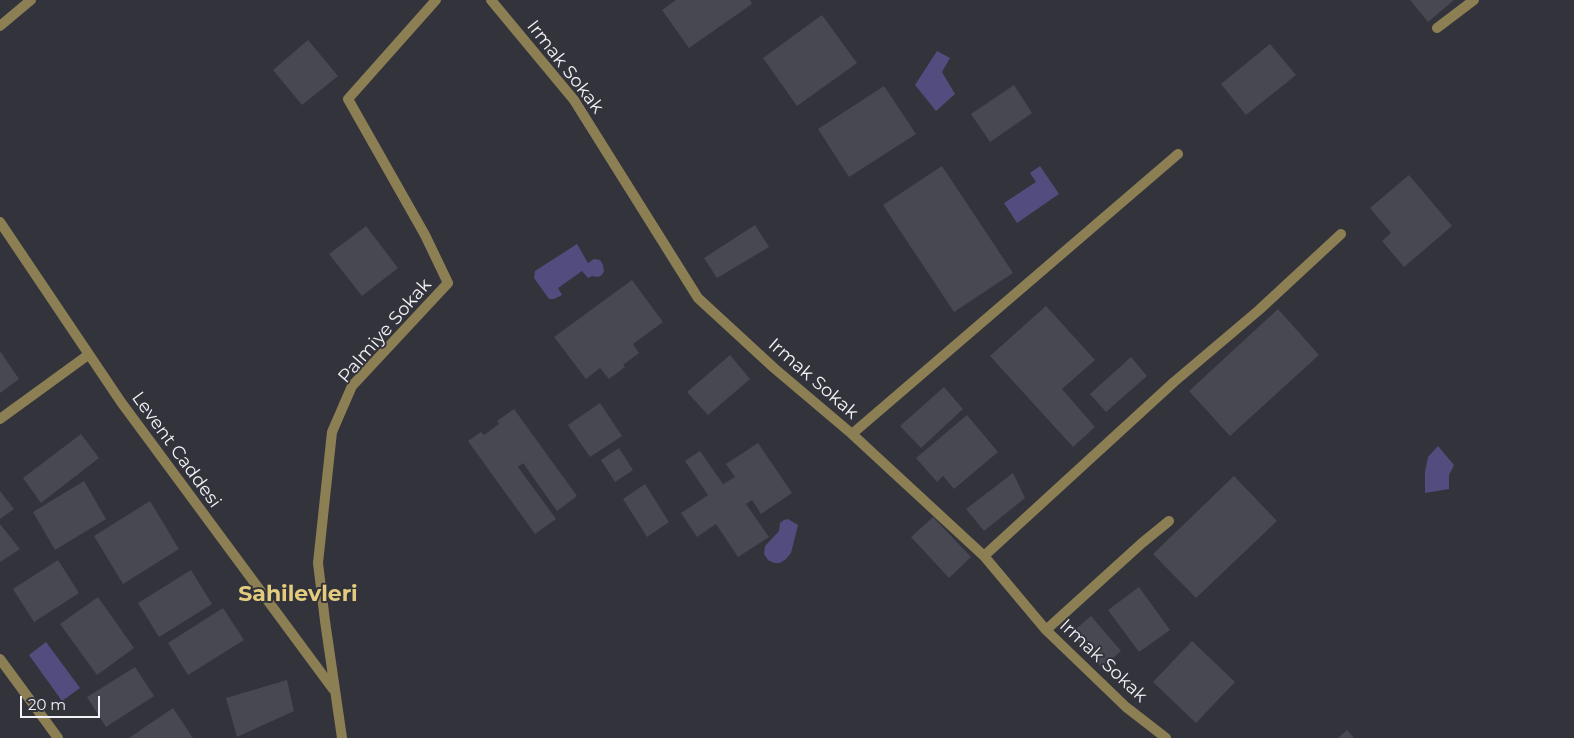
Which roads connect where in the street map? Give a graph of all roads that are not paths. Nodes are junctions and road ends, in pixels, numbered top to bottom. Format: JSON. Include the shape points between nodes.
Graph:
{"nodes":[{"id":1,"x":31,"y":0,"type":"edge"},
{"id":2,"x":436,"y":0,"type":"edge"},
{"id":3,"x":491,"y":0,"type":"edge"},
{"id":4,"x":1474,"y":0,"type":"edge"},
{"id":5,"x":0,"y":26,"type":"edge"},
{"id":6,"x":1437,"y":28,"type":"dead end"},
{"id":7,"x":1178,"y":154,"type":"dead end"},
{"id":8,"x":0,"y":222,"type":"edge"},
{"id":9,"x":1341,"y":234,"type":"dead end"},
{"id":10,"x":88,"y":355,"type":"junction"},
{"id":11,"x":0,"y":419,"type":"edge"},
{"id":12,"x":852,"y":434,"type":"junction"},
{"id":13,"x":1169,"y":521,"type":"dead end"},
{"id":14,"x":984,"y":556,"type":"junction"},
{"id":15,"x":1046,"y":630,"type":"junction"},
{"id":16,"x":0,"y":659,"type":"edge"},
{"id":17,"x":335,"y":691,"type":"junction"},
{"id":18,"x":58,"y":738,"type":"edge"},
{"id":19,"x":342,"y":738,"type":"edge"},
{"id":20,"x":1166,"y":738,"type":"edge"}],
"edges":[{"from":1,"to":5,"type":"street"},
{"from":2,"to":17,"type":"street","name":"Palmiye Sokak","via":[[348,99],[425,235],[448,284],[352,386],[332,432],[318,563]]},
{"from":3,"to":12,"type":"street","name":"Irmak Sokak","via":[[574,100],[698,298]]},
{"from":4,"to":6,"type":"street"},
{"from":7,"to":12,"type":"street"},
{"from":8,"to":10,"type":"street","name":"Levent Caddesi"},
{"from":9,"to":14,"type":"street"},
{"from":10,"to":11,"type":"street"},
{"from":10,"to":17,"type":"street","name":"Levent Caddesi"},
{"from":12,"to":14,"type":"street","name":"Irmak Sokak"},
{"from":13,"to":15,"type":"street"},
{"from":14,"to":15,"type":"street","name":"Irmak Sokak"},
{"from":15,"to":20,"type":"street","name":"Irmak Sokak","via":[[1126,707]]},
{"from":16,"to":18,"type":"street"},
{"from":17,"to":19,"type":"street","name":"Palmiye Sokak"}]}
